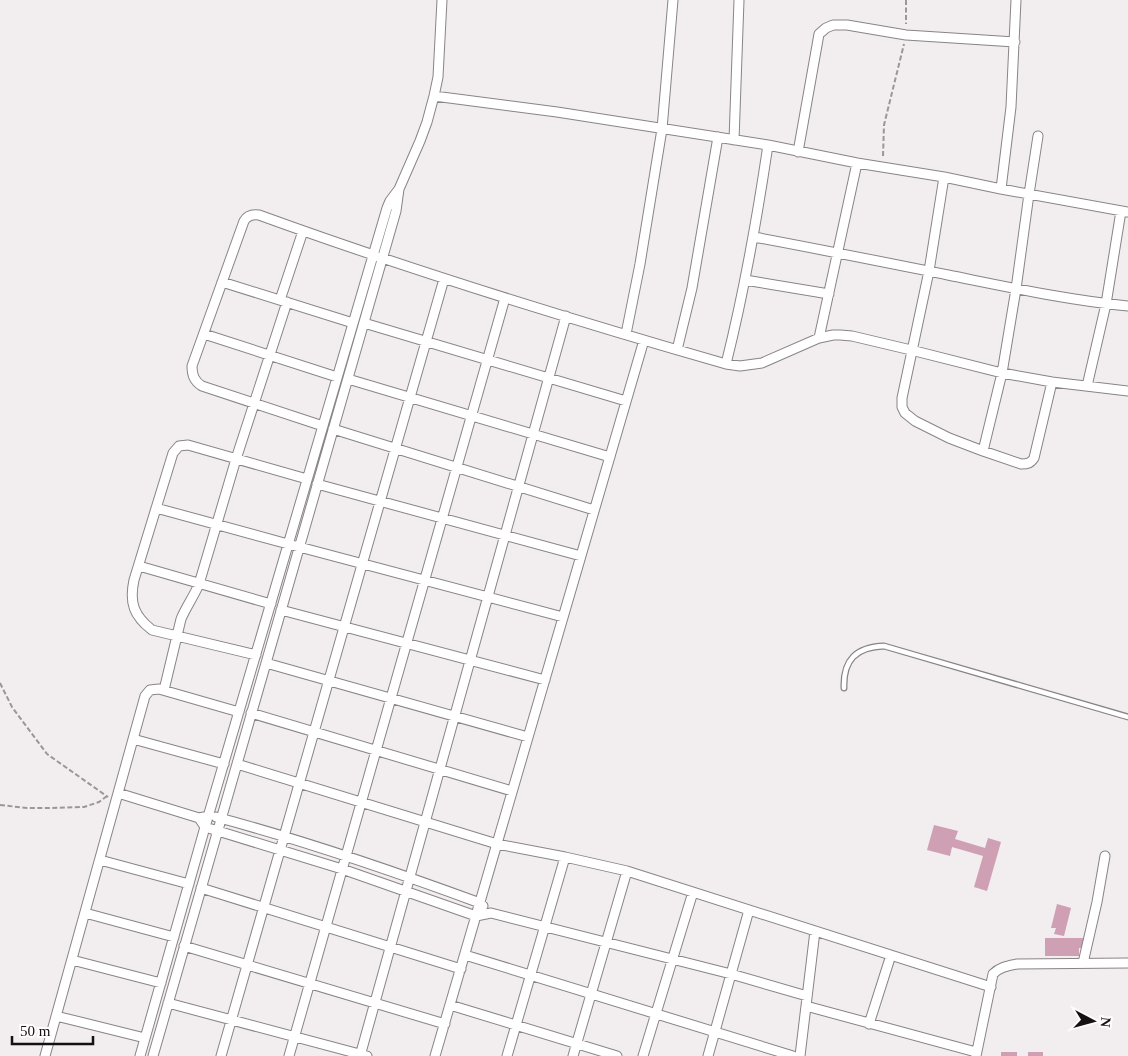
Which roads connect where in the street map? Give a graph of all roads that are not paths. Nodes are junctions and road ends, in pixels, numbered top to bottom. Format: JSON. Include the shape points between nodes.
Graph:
{"nodes":[{"id":1,"x":442,"y":0,"type":"edge"},
{"id":2,"x":673,"y":0,"type":"edge"},
{"id":3,"x":739,"y":0,"type":"edge"},
{"id":4,"x":1016,"y":0,"type":"edge"},
{"id":5,"x":1015,"y":42,"type":"junction"},
{"id":6,"x":434,"y":96,"type":"junction"},
{"id":7,"x":662,"y":129,"type":"junction"},
{"id":8,"x":1038,"y":136,"type":"dead end"},
{"id":9,"x":718,"y":137,"type":"junction"},
{"id":10,"x":734,"y":140,"type":"junction"},
{"id":11,"x":768,"y":145,"type":"junction"},
{"id":12,"x":798,"y":152,"type":"junction"},
{"id":13,"x":857,"y":163,"type":"junction"},
{"id":14,"x":944,"y":177,"type":"junction"},
{"id":15,"x":399,"y":189,"type":"junction"},
{"id":16,"x":1000,"y":189,"type":"junction"},
{"id":17,"x":1029,"y":194,"type":"junction"},
{"id":18,"x":1125,"y":212,"type":"edge"},
{"id":19,"x":302,"y":231,"type":"junction"},
{"id":20,"x":754,"y":237,"type":"junction"},
{"id":21,"x":839,"y":252,"type":"junction"},
{"id":22,"x":373,"y":255,"type":"junction"},
{"id":23,"x":382,"y":259,"type":"junction"},
{"id":24,"x":929,"y":271,"type":"junction"},
{"id":25,"x":444,"y":279,"type":"junction"},
{"id":26,"x":745,"y":280,"type":"junction"},
{"id":27,"x":222,"y":282,"type":"junction"},
{"id":28,"x":1016,"y":289,"type":"junction"},
{"id":29,"x":829,"y":294,"type":"junction"},
{"id":30,"x":505,"y":298,"type":"junction"},
{"id":31,"x":284,"y":301,"type":"junction"},
{"id":32,"x":1106,"y":304,"type":"junction"},
{"id":33,"x":1128,"y":306,"type":"edge"},
{"id":34,"x":566,"y":316,"type":"junction"},
{"id":35,"x":353,"y":323,"type":"junction"},
{"id":36,"x":364,"y":323,"type":"junction"},
{"id":37,"x":204,"y":334,"type":"junction"},
{"id":38,"x":626,"y":334,"type":"junction"},
{"id":39,"x":819,"y":338,"type":"junction"},
{"id":40,"x":644,"y":340,"type":"junction"},
{"id":41,"x":426,"y":342,"type":"junction"},
{"id":42,"x":678,"y":350,"type":"junction"},
{"id":43,"x":911,"y":350,"type":"junction"},
{"id":44,"x":270,"y":356,"type":"junction"},
{"id":45,"x":488,"y":360,"type":"junction"},
{"id":46,"x":726,"y":364,"type":"junction"},
{"id":47,"x":1002,"y":372,"type":"junction"},
{"id":48,"x":337,"y":377,"type":"junction"},
{"id":49,"x":549,"y":378,"type":"junction"},
{"id":50,"x":348,"y":379,"type":"junction"},
{"id":51,"x":1052,"y":382,"type":"junction"},
{"id":52,"x":1087,"y":386,"type":"junction"},
{"id":53,"x":1128,"y":391,"type":"edge"},
{"id":54,"x":410,"y":398,"type":"junction"},
{"id":55,"x":626,"y":401,"type":"junction"},
{"id":56,"x":254,"y":404,"type":"junction"},
{"id":57,"x":472,"y":416,"type":"junction"},
{"id":58,"x":323,"y":426,"type":"junction"},
{"id":59,"x":333,"y":428,"type":"junction"},
{"id":60,"x":533,"y":434,"type":"junction"},
{"id":61,"x":395,"y":448,"type":"junction"},
{"id":62,"x":983,"y":451,"type":"junction"},
{"id":63,"x":610,"y":457,"type":"junction"},
{"id":64,"x":236,"y":459,"type":"junction"},
{"id":65,"x":457,"y":467,"type":"junction"},
{"id":66,"x":307,"y":479,"type":"junction"},
{"id":67,"x":318,"y":484,"type":"junction"},
{"id":68,"x":519,"y":487,"type":"junction"},
{"id":69,"x":380,"y":501,"type":"junction"},
{"id":70,"x":156,"y":508,"type":"junction"},
{"id":71,"x":594,"y":510,"type":"junction"},
{"id":72,"x":442,"y":518,"type":"junction"},
{"id":73,"x":217,"y":525,"type":"junction"},
{"id":74,"x":505,"y":536,"type":"junction"},
{"id":75,"x":288,"y":544,"type":"junction"},
{"id":76,"x":299,"y":547,"type":"junction"},
{"id":77,"x":580,"y":556,"type":"junction"},
{"id":78,"x":362,"y":564,"type":"junction"},
{"id":79,"x":139,"y":566,"type":"junction"},
{"id":80,"x":425,"y":580,"type":"junction"},
{"id":81,"x":199,"y":584,"type":"junction"},
{"id":82,"x":488,"y":597,"type":"junction"},
{"id":83,"x":270,"y":604,"type":"junction"},
{"id":84,"x":281,"y":610,"type":"junction"},
{"id":85,"x":563,"y":617,"type":"junction"},
{"id":86,"x":344,"y":626,"type":"junction"},
{"id":87,"x":176,"y":636,"type":"junction"},
{"id":88,"x":407,"y":643,"type":"junction"},
{"id":89,"x":256,"y":655,"type":"junction"},
{"id":90,"x":470,"y":660,"type":"junction"},
{"id":91,"x":266,"y":663,"type":"junction"},
{"id":92,"x":328,"y":680,"type":"junction"},
{"id":93,"x":545,"y":680,"type":"junction"},
{"id":94,"x":844,"y":688,"type":"dead end"},
{"id":95,"x":164,"y":690,"type":"junction"},
{"id":96,"x":391,"y":698,"type":"junction"},
{"id":97,"x":239,"y":712,"type":"junction"},
{"id":98,"x":251,"y":713,"type":"junction"},
{"id":99,"x":455,"y":716,"type":"junction"},
{"id":100,"x":1128,"y":717,"type":"edge"},
{"id":101,"x":314,"y":732,"type":"junction"},
{"id":102,"x":528,"y":737,"type":"junction"},
{"id":103,"x":133,"y":739,"type":"junction"},
{"id":104,"x":376,"y":750,"type":"junction"},
{"id":105,"x":224,"y":764,"type":"junction"},
{"id":106,"x":236,"y":764,"type":"junction"},
{"id":107,"x":440,"y":769,"type":"junction"},
{"id":108,"x":299,"y":783,"type":"junction"},
{"id":109,"x":512,"y":791,"type":"junction"},
{"id":110,"x":117,"y":798,"type":"junction"},
{"id":111,"x":361,"y":802,"type":"junction"},
{"id":112,"x":209,"y":815,"type":"junction"},
{"id":113,"x":199,"y":818,"type":"junction"},
{"id":114,"x":221,"y":818,"type":"junction"},
{"id":115,"x":425,"y":822,"type":"junction"},
{"id":116,"x":205,"y":827,"type":"junction"},
{"id":117,"x":218,"y":830,"type":"junction"},
{"id":118,"x":284,"y":836,"type":"junction"},
{"id":119,"x":497,"y":844,"type":"junction"},
{"id":120,"x":280,"y":849,"type":"junction"},
{"id":121,"x":346,"y":855,"type":"junction"},
{"id":122,"x":1105,"y":856,"type":"dead end"},
{"id":123,"x":565,"y":857,"type":"junction"},
{"id":124,"x":100,"y":860,"type":"junction"},
{"id":125,"x":342,"y":869,"type":"junction"},
{"id":126,"x":626,"y":871,"type":"junction"},
{"id":127,"x":410,"y":877,"type":"junction"},
{"id":128,"x":189,"y":884,"type":"junction"},
{"id":129,"x":201,"y":888,"type":"junction"},
{"id":130,"x":406,"y":891,"type":"junction"},
{"id":131,"x":693,"y":892,"type":"junction"},
{"id":132,"x":480,"y":904,"type":"junction"},
{"id":133,"x":263,"y":907,"type":"junction"},
{"id":134,"x":749,"y":910,"type":"junction"},
{"id":135,"x":85,"y":913,"type":"junction"},
{"id":136,"x":491,"y":913,"type":"junction"},
{"id":137,"x":476,"y":916,"type":"junction"},
{"id":138,"x":326,"y":926,"type":"junction"},
{"id":139,"x":545,"y":927,"type":"junction"},
{"id":140,"x":815,"y":931,"type":"junction"},
{"id":141,"x":174,"y":937,"type":"junction"},
{"id":142,"x":606,"y":942,"type":"junction"},
{"id":143,"x":184,"y":946,"type":"junction"},
{"id":144,"x":390,"y":947,"type":"junction"},
{"id":145,"x":465,"y":955,"type":"junction"},
{"id":146,"x":891,"y":955,"type":"junction"},
{"id":147,"x":672,"y":959,"type":"junction"},
{"id":148,"x":72,"y":960,"type":"junction"},
{"id":149,"x":1083,"y":963,"type":"junction"},
{"id":150,"x":1128,"y":963,"type":"edge"},
{"id":151,"x":247,"y":965,"type":"junction"},
{"id":152,"x":461,"y":969,"type":"junction"},
{"id":153,"x":731,"y":974,"type":"junction"},
{"id":154,"x":531,"y":975,"type":"junction"},
{"id":155,"x":161,"y":983,"type":"junction"},
{"id":156,"x":310,"y":984,"type":"junction"},
{"id":157,"x":991,"y":988,"type":"junction"},
{"id":158,"x":591,"y":994,"type":"junction"},
{"id":159,"x":807,"y":996,"type":"junction"},
{"id":160,"x":375,"y":1003,"type":"junction"},
{"id":161,"x":168,"y":1004,"type":"junction"},
{"id":162,"x":450,"y":1005,"type":"junction"},
{"id":163,"x":806,"y":1006,"type":"junction"},
{"id":164,"x":656,"y":1013,"type":"junction"},
{"id":165,"x":56,"y":1016,"type":"junction"},
{"id":166,"x":231,"y":1020,"type":"junction"},
{"id":167,"x":445,"y":1024,"type":"junction"},
{"id":168,"x":869,"y":1024,"type":"junction"},
{"id":169,"x":516,"y":1025,"type":"junction"},
{"id":170,"x":715,"y":1031,"type":"junction"},
{"id":171,"x":294,"y":1037,"type":"junction"},
{"id":172,"x":145,"y":1038,"type":"junction"},
{"id":173,"x":577,"y":1044,"type":"junction"},
{"id":174,"x":976,"y":1054,"type":"edge"},
{"id":175,"x":362,"y":1055,"type":"edge"},
{"id":176,"x":45,"y":1056,"type":"edge"},
{"id":177,"x":140,"y":1056,"type":"edge"},
{"id":178,"x":153,"y":1056,"type":"edge"},
{"id":179,"x":221,"y":1056,"type":"edge"},
{"id":180,"x":289,"y":1056,"type":"edge"},
{"id":181,"x":436,"y":1056,"type":"edge"},
{"id":182,"x":507,"y":1056,"type":"edge"},
{"id":183,"x":573,"y":1056,"type":"edge"},
{"id":184,"x":617,"y":1056,"type":"edge"},
{"id":185,"x":643,"y":1056,"type":"edge"},
{"id":186,"x":708,"y":1056,"type":"edge"},
{"id":187,"x":793,"y":1056,"type":"edge"},
{"id":188,"x":800,"y":1056,"type":"edge"}],
"edges":[{"from":1,"to":6,"type":"street"},
{"from":2,"to":7,"type":"street"},
{"from":3,"to":10,"type":"street"},
{"from":4,"to":5,"type":"street"},
{"from":5,"to":12,"type":"street","via":[[906,35],[847,26],[826,28],[819,34]]},
{"from":5,"to":16,"type":"street","via":[[1011,107]]},
{"from":6,"to":7,"type":"street"},
{"from":6,"to":15,"type":"street","via":[[427,122]]},
{"from":7,"to":9,"type":"street"},
{"from":7,"to":38,"type":"street"},
{"from":8,"to":17,"type":"street"},
{"from":9,"to":10,"type":"street"},
{"from":9,"to":42,"type":"street"},
{"from":10,"to":11,"type":"street"},
{"from":11,"to":12,"type":"street"},
{"from":11,"to":20,"type":"street"},
{"from":12,"to":13,"type":"street"},
{"from":13,"to":14,"type":"street"},
{"from":13,"to":21,"type":"street"},
{"from":14,"to":16,"type":"street"},
{"from":14,"to":24,"type":"street"},
{"from":15,"to":22,"type":"street","via":[[387,208]]},
{"from":15,"to":23,"type":"street"},
{"from":16,"to":17,"type":"street"},
{"from":17,"to":18,"type":"street"},
{"from":17,"to":28,"type":"street"},
{"from":18,"to":32,"type":"street"},
{"from":19,"to":22,"type":"street"},
{"from":19,"to":27,"type":"street","via":[[259,215],[248,216]]},
{"from":19,"to":31,"type":"street"},
{"from":20,"to":21,"type":"street"},
{"from":20,"to":26,"type":"street"},
{"from":21,"to":24,"type":"street"},
{"from":21,"to":29,"type":"street"},
{"from":22,"to":23,"type":"street"},
{"from":22,"to":35,"type":"street"},
{"from":23,"to":25,"type":"street"},
{"from":23,"to":36,"type":"street"},
{"from":24,"to":28,"type":"street"},
{"from":24,"to":43,"type":"street"},
{"from":25,"to":30,"type":"street"},
{"from":25,"to":41,"type":"street"},
{"from":26,"to":29,"type":"street"},
{"from":26,"to":46,"type":"street"},
{"from":27,"to":31,"type":"street"},
{"from":27,"to":37,"type":"street"},
{"from":28,"to":32,"type":"street"},
{"from":28,"to":47,"type":"street"},
{"from":29,"to":39,"type":"street"},
{"from":30,"to":34,"type":"street"},
{"from":30,"to":45,"type":"street"},
{"from":31,"to":35,"type":"street"},
{"from":31,"to":44,"type":"street"},
{"from":32,"to":33,"type":"street"},
{"from":32,"to":52,"type":"street"},
{"from":34,"to":38,"type":"street"},
{"from":34,"to":49,"type":"street"},
{"from":35,"to":48,"type":"street"},
{"from":36,"to":41,"type":"street"},
{"from":36,"to":50,"type":"street"},
{"from":37,"to":44,"type":"street"},
{"from":37,"to":56,"type":"street","via":[[192,366],[193,378],[202,386]]},
{"from":38,"to":40,"type":"street"},
{"from":39,"to":43,"type":"street","via":[[852,336]]},
{"from":39,"to":46,"type":"street","via":[[762,363]]},
{"from":40,"to":42,"type":"street"},
{"from":40,"to":55,"type":"street"},
{"from":41,"to":45,"type":"street"},
{"from":41,"to":54,"type":"street"},
{"from":42,"to":46,"type":"street"},
{"from":43,"to":47,"type":"street"},
{"from":43,"to":62,"type":"street","via":[[902,398],[905,414],[949,438]]},
{"from":44,"to":48,"type":"street"},
{"from":44,"to":56,"type":"street"},
{"from":45,"to":49,"type":"street"},
{"from":45,"to":57,"type":"street"},
{"from":47,"to":51,"type":"street"},
{"from":47,"to":62,"type":"street"},
{"from":48,"to":58,"type":"street"},
{"from":49,"to":55,"type":"street"},
{"from":49,"to":60,"type":"street"},
{"from":50,"to":54,"type":"street"},
{"from":50,"to":59,"type":"street"},
{"from":51,"to":52,"type":"street"},
{"from":51,"to":62,"type":"street","via":[[1032,462],[1022,464]]},
{"from":52,"to":53,"type":"street"},
{"from":54,"to":57,"type":"street"},
{"from":54,"to":61,"type":"street"},
{"from":55,"to":63,"type":"street"},
{"from":56,"to":58,"type":"street"},
{"from":56,"to":64,"type":"street"},
{"from":57,"to":60,"type":"street"},
{"from":57,"to":65,"type":"street"},
{"from":58,"to":66,"type":"street"},
{"from":59,"to":61,"type":"street"},
{"from":59,"to":67,"type":"street"},
{"from":60,"to":63,"type":"street"},
{"from":60,"to":68,"type":"street"},
{"from":61,"to":65,"type":"street"},
{"from":61,"to":69,"type":"street"},
{"from":63,"to":71,"type":"street"},
{"from":64,"to":66,"type":"street"},
{"from":64,"to":70,"type":"street","via":[[188,444],[179,446],[173,453]]},
{"from":64,"to":73,"type":"street"},
{"from":65,"to":68,"type":"street"},
{"from":65,"to":72,"type":"street"},
{"from":66,"to":75,"type":"street"},
{"from":67,"to":69,"type":"street"},
{"from":67,"to":76,"type":"street"},
{"from":68,"to":71,"type":"street"},
{"from":68,"to":74,"type":"street"},
{"from":69,"to":72,"type":"street"},
{"from":69,"to":78,"type":"street"},
{"from":70,"to":73,"type":"street"},
{"from":70,"to":79,"type":"street"},
{"from":71,"to":77,"type":"street"},
{"from":72,"to":74,"type":"street"},
{"from":72,"to":80,"type":"street"},
{"from":73,"to":75,"type":"street"},
{"from":73,"to":81,"type":"street"},
{"from":74,"to":77,"type":"street"},
{"from":74,"to":82,"type":"street"},
{"from":75,"to":76,"type":"street"},
{"from":75,"to":83,"type":"street"},
{"from":76,"to":78,"type":"street"},
{"from":76,"to":84,"type":"street"},
{"from":77,"to":85,"type":"street"},
{"from":78,"to":80,"type":"street"},
{"from":78,"to":86,"type":"street"},
{"from":79,"to":81,"type":"street"},
{"from":79,"to":87,"type":"street","via":[[132,592],[136,614],[152,630]]},
{"from":80,"to":82,"type":"street"},
{"from":80,"to":88,"type":"street"},
{"from":81,"to":83,"type":"street"},
{"from":81,"to":87,"type":"street","via":[[180,619]]},
{"from":82,"to":85,"type":"street"},
{"from":82,"to":90,"type":"street"},
{"from":83,"to":89,"type":"street"},
{"from":84,"to":86,"type":"street"},
{"from":84,"to":91,"type":"street"},
{"from":85,"to":93,"type":"street"},
{"from":86,"to":88,"type":"street"},
{"from":86,"to":92,"type":"street"},
{"from":87,"to":89,"type":"street"},
{"from":87,"to":95,"type":"street"},
{"from":88,"to":90,"type":"street"},
{"from":88,"to":96,"type":"street"},
{"from":89,"to":97,"type":"street"},
{"from":90,"to":93,"type":"street"},
{"from":90,"to":99,"type":"street"},
{"from":91,"to":92,"type":"street"},
{"from":91,"to":98,"type":"street"},
{"from":92,"to":96,"type":"street"},
{"from":92,"to":101,"type":"street"},
{"from":93,"to":102,"type":"street"},
{"from":94,"to":100,"type":"lane","via":[[844,676],[853,656],[873,646],[884,646]]},
{"from":95,"to":97,"type":"street"},
{"from":95,"to":103,"type":"street","via":[[159,688],[146,693]]},
{"from":96,"to":99,"type":"street"},
{"from":96,"to":104,"type":"street"},
{"from":97,"to":105,"type":"street"},
{"from":98,"to":101,"type":"street"},
{"from":98,"to":106,"type":"street"},
{"from":99,"to":102,"type":"street"},
{"from":99,"to":107,"type":"street"},
{"from":101,"to":104,"type":"street"},
{"from":101,"to":108,"type":"street"},
{"from":102,"to":109,"type":"street"},
{"from":103,"to":105,"type":"street"},
{"from":103,"to":110,"type":"street"},
{"from":104,"to":107,"type":"street"},
{"from":104,"to":111,"type":"street"},
{"from":105,"to":112,"type":"street"},
{"from":106,"to":108,"type":"street"},
{"from":106,"to":114,"type":"street"},
{"from":107,"to":109,"type":"street"},
{"from":107,"to":115,"type":"street"},
{"from":108,"to":111,"type":"street"},
{"from":108,"to":118,"type":"street"},
{"from":109,"to":119,"type":"street"},
{"from":110,"to":113,"type":"street"},
{"from":110,"to":124,"type":"street"},
{"from":111,"to":115,"type":"street"},
{"from":111,"to":121,"type":"street"},
{"from":112,"to":113,"type":"street"},
{"from":112,"to":114,"type":"street"},
{"from":112,"to":116,"type":"street"},
{"from":113,"to":116,"type":"street"},
{"from":114,"to":117,"type":"street"},
{"from":114,"to":118,"type":"street"},
{"from":115,"to":119,"type":"street"},
{"from":115,"to":127,"type":"street"},
{"from":116,"to":117,"type":"street"},
{"from":116,"to":128,"type":"street"},
{"from":117,"to":120,"type":"street"},
{"from":117,"to":129,"type":"street"},
{"from":118,"to":120,"type":"street"},
{"from":118,"to":121,"type":"street"},
{"from":119,"to":123,"type":"street"},
{"from":119,"to":132,"type":"street"},
{"from":120,"to":125,"type":"street"},
{"from":120,"to":133,"type":"street"},
{"from":121,"to":125,"type":"street"},
{"from":121,"to":127,"type":"street"},
{"from":122,"to":149,"type":"street"},
{"from":123,"to":126,"type":"street"},
{"from":123,"to":139,"type":"street"},
{"from":124,"to":128,"type":"street"},
{"from":124,"to":135,"type":"street"},
{"from":125,"to":130,"type":"street"},
{"from":125,"to":138,"type":"street"},
{"from":126,"to":131,"type":"street"},
{"from":126,"to":142,"type":"street"},
{"from":127,"to":130,"type":"street"},
{"from":127,"to":132,"type":"street"},
{"from":128,"to":141,"type":"street"},
{"from":129,"to":133,"type":"street"},
{"from":129,"to":143,"type":"street"},
{"from":130,"to":137,"type":"street"},
{"from":130,"to":144,"type":"street"},
{"from":131,"to":134,"type":"street"},
{"from":131,"to":147,"type":"street"},
{"from":132,"to":136,"type":"street"},
{"from":132,"to":137,"type":"street"},
{"from":133,"to":138,"type":"street"},
{"from":133,"to":151,"type":"street"},
{"from":134,"to":140,"type":"street"},
{"from":134,"to":153,"type":"street"},
{"from":135,"to":141,"type":"street"},
{"from":135,"to":148,"type":"street"},
{"from":136,"to":137,"type":"street"},
{"from":136,"to":139,"type":"street"},
{"from":137,"to":145,"type":"street"},
{"from":138,"to":144,"type":"street"},
{"from":138,"to":156,"type":"street"},
{"from":139,"to":142,"type":"street"},
{"from":139,"to":154,"type":"street"},
{"from":140,"to":146,"type":"street"},
{"from":140,"to":159,"type":"street"},
{"from":141,"to":155,"type":"street"},
{"from":142,"to":147,"type":"street"},
{"from":142,"to":158,"type":"street"},
{"from":143,"to":151,"type":"street"},
{"from":143,"to":161,"type":"street"},
{"from":144,"to":152,"type":"street"},
{"from":144,"to":160,"type":"street"},
{"from":145,"to":152,"type":"street"},
{"from":145,"to":154,"type":"street"},
{"from":146,"to":157,"type":"street"},
{"from":146,"to":168,"type":"street"},
{"from":147,"to":153,"type":"street"},
{"from":147,"to":164,"type":"street"},
{"from":148,"to":155,"type":"street"},
{"from":148,"to":165,"type":"street"},
{"from":149,"to":150,"type":"street"},
{"from":149,"to":157,"type":"street","via":[[1004,966],[993,974]]},
{"from":151,"to":156,"type":"street"},
{"from":151,"to":166,"type":"street"},
{"from":152,"to":162,"type":"street"},
{"from":153,"to":159,"type":"street"},
{"from":153,"to":170,"type":"street"},
{"from":154,"to":158,"type":"street"},
{"from":154,"to":169,"type":"street"},
{"from":155,"to":172,"type":"street"},
{"from":156,"to":160,"type":"street"},
{"from":156,"to":171,"type":"street"},
{"from":157,"to":174,"type":"street"},
{"from":158,"to":164,"type":"street"},
{"from":158,"to":173,"type":"street"},
{"from":159,"to":163,"type":"street"},
{"from":160,"to":167,"type":"street"},
{"from":160,"to":175,"type":"street"},
{"from":161,"to":166,"type":"street"},
{"from":161,"to":178,"type":"street"},
{"from":162,"to":167,"type":"street"},
{"from":162,"to":169,"type":"street"},
{"from":163,"to":168,"type":"street"},
{"from":163,"to":188,"type":"street"},
{"from":164,"to":170,"type":"street"},
{"from":164,"to":185,"type":"street"},
{"from":165,"to":172,"type":"street"},
{"from":165,"to":176,"type":"street"},
{"from":166,"to":171,"type":"street"},
{"from":166,"to":179,"type":"street"},
{"from":167,"to":181,"type":"street"},
{"from":168,"to":174,"type":"street"},
{"from":169,"to":173,"type":"street"},
{"from":169,"to":182,"type":"street"},
{"from":170,"to":186,"type":"street"},
{"from":170,"to":187,"type":"street"},
{"from":171,"to":175,"type":"street"},
{"from":171,"to":180,"type":"street"},
{"from":172,"to":177,"type":"street"},
{"from":173,"to":183,"type":"street"},
{"from":173,"to":184,"type":"street"}]}
